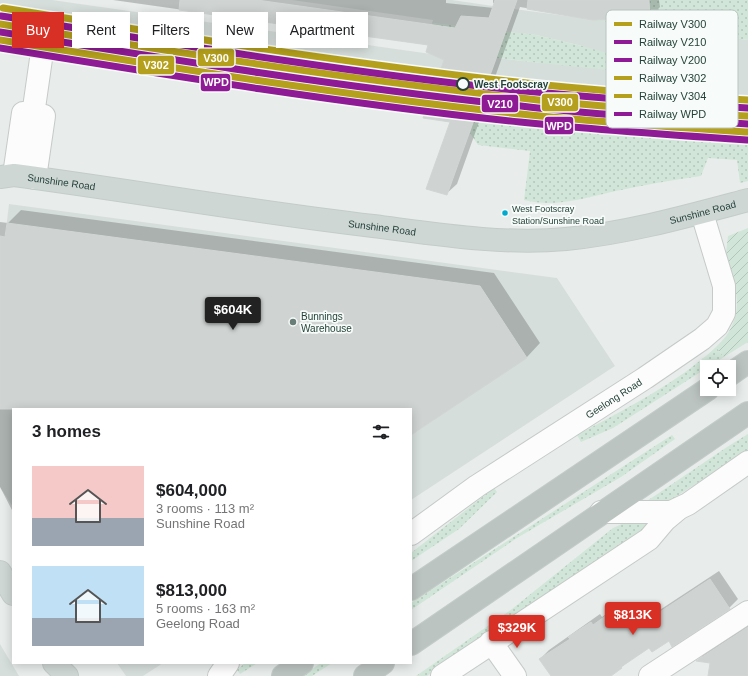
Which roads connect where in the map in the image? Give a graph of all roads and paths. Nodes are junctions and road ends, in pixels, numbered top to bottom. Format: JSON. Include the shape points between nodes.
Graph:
{"nodes":[{"id":1,"x":41,"y":59,"type":"dead end"},
{"id":2,"x":12,"y":174,"type":"edge"},
{"id":3,"x":748,"y":200,"type":"edge"},
{"id":4,"x":702,"y":213,"type":"junction"},
{"id":5,"x":748,"y":362,"type":"edge"},
{"id":6,"x":736,"y":370,"type":"edge"},
{"id":7,"x":700,"y":394,"type":"edge"},
{"id":8,"x":748,"y":413,"type":"edge"},
{"id":9,"x":748,"y":462,"type":"edge"},
{"id":10,"x":676,"y":510,"type":"junction"},
{"id":11,"x":601,"y":512,"type":"junction"},
{"id":12,"x":412,"y":533,"type":"edge"},
{"id":13,"x":0,"y":572,"type":"edge"},
{"id":14,"x":412,"y":588,"type":"edge"},
{"id":15,"x":12,"y":592,"type":"edge"},
{"id":16,"x":748,"y":612,"type":"edge"},
{"id":17,"x":491,"y":642,"type":"junction"},
{"id":18,"x":412,"y":643,"type":"edge"},
{"id":19,"x":227,"y":664,"type":"edge"},
{"id":20,"x":300,"y":664,"type":"edge"},
{"id":21,"x":382,"y":664,"type":"edge"},
{"id":22,"x":219,"y":676,"type":"edge"},
{"id":23,"x":282,"y":676,"type":"edge"},
{"id":24,"x":365,"y":676,"type":"edge"},
{"id":25,"x":442,"y":676,"type":"edge"},
{"id":26,"x":515,"y":676,"type":"edge"},
{"id":27,"x":650,"y":676,"type":"edge"}],
"edges":[{"from":1,"to":2,"type":"street","via":[[38,116],[23,113]]},
{"from":2,"to":4,"type":"main road","name":"Sunshine Road","via":[[296,217],[466,237],[565,239],[619,232]]},
{"from":3,"to":4,"type":"main road","name":"Sunshine Road"},
{"from":4,"to":12,"type":"street","name":"Geelong Road","via":[[724,286],[724,313],[717,326],[644,378],[477,486]]},
{"from":5,"to":6,"type":"highway"},
{"from":7,"to":14,"type":"highway"},
{"from":8,"to":11,"type":"highway"},
{"from":9,"to":10,"type":"street"},
{"from":10,"to":11,"type":"street","via":[[664,514]]},
{"from":10,"to":17,"type":"street","via":[[649,539]]},
{"from":11,"to":18,"type":"highway"},
{"from":13,"to":15,"type":"main road"},
{"from":16,"to":27,"type":"street"},
{"from":17,"to":25,"type":"street"},
{"from":17,"to":26,"type":"street"},
{"from":19,"to":22,"type":"street"},
{"from":20,"to":23,"type":"highway"},
{"from":21,"to":24,"type":"highway"}]}
